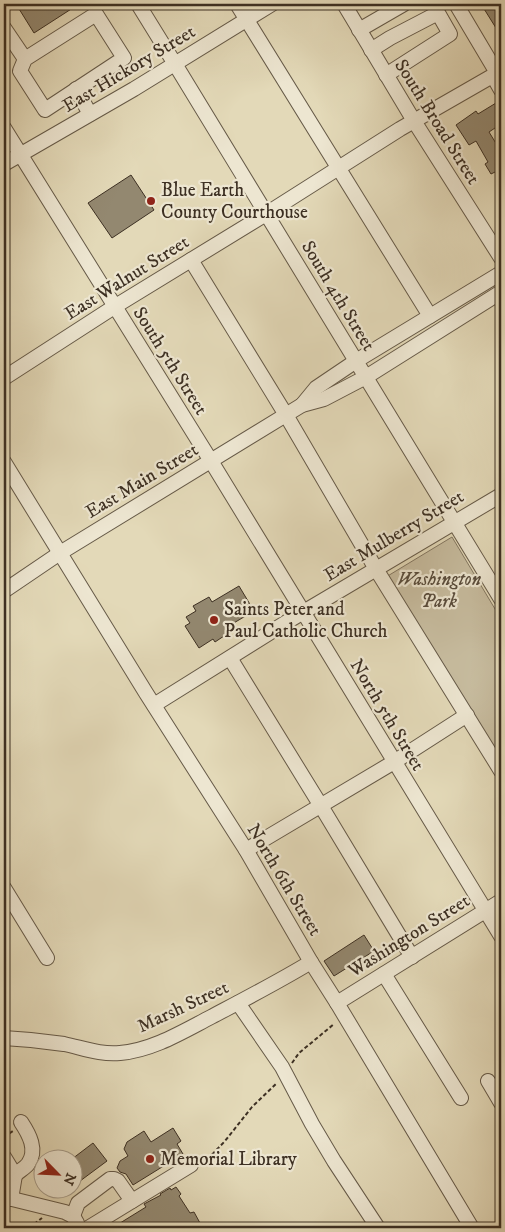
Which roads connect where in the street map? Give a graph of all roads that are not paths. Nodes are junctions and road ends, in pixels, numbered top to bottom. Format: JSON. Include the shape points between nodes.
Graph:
{"nodes":[{"id":1,"x":138,"y":4,"type":"edge"},
{"id":2,"x":237,"y":4,"type":"edge"},
{"id":3,"x":272,"y":4,"type":"edge"},
{"id":4,"x":344,"y":4,"type":"edge"},
{"id":5,"x":404,"y":4,"type":"edge"},
{"id":6,"x":456,"y":4,"type":"edge"},
{"id":7,"x":246,"y":20,"type":"junction"},
{"id":8,"x":4,"y":28,"type":"edge"},
{"id":9,"x":359,"y":30,"type":"junction"},
{"id":10,"x":371,"y":50,"type":"junction"},
{"id":11,"x":25,"y":60,"type":"junction"},
{"id":12,"x":175,"y":64,"type":"junction"},
{"id":13,"x":497,"y":74,"type":"edge"},
{"id":14,"x":386,"y":75,"type":"junction"},
{"id":15,"x":76,"y":89,"type":"junction"},
{"id":16,"x":501,"y":90,"type":"edge"},
{"id":17,"x":90,"y":114,"type":"junction"},
{"id":18,"x":414,"y":122,"type":"junction"},
{"id":19,"x":4,"y":128,"type":"edge"},
{"id":20,"x":20,"y":155,"type":"junction"},
{"id":21,"x":4,"y":164,"type":"edge"},
{"id":22,"x":338,"y":168,"type":"junction"},
{"id":23,"x":266,"y":214,"type":"junction"},
{"id":24,"x":501,"y":258,"type":"edge"},
{"id":25,"x":191,"y":260,"type":"junction"},
{"id":26,"x":501,"y":273,"type":"edge"},
{"id":27,"x":501,"y":292,"type":"edge"},
{"id":28,"x":114,"y":307,"type":"junction"},
{"id":29,"x":430,"y":316,"type":"junction"},
{"id":30,"x":356,"y":361,"type":"junction"},
{"id":31,"x":4,"y":378,"type":"edge"},
{"id":32,"x":366,"y":378,"type":"junction"},
{"id":33,"x":302,"y":405,"type":"junction"},
{"id":34,"x":286,"y":415,"type":"junction"},
{"id":35,"x":4,"y":462,"type":"edge"},
{"id":36,"x":211,"y":462,"type":"junction"},
{"id":37,"x":501,"y":495,"type":"edge"},
{"id":38,"x":455,"y":522,"type":"junction"},
{"id":39,"x":60,"y":554,"type":"junction"},
{"id":40,"x":376,"y":569,"type":"junction"},
{"id":41,"x":4,"y":591,"type":"edge"},
{"id":42,"x":501,"y":599,"type":"edge"},
{"id":43,"x":303,"y":612,"type":"junction"},
{"id":44,"x":230,"y":658,"type":"junction"},
{"id":45,"x":154,"y":705,"type":"junction"},
{"id":46,"x":468,"y":715,"type":"junction"},
{"id":47,"x":394,"y":762,"type":"junction"},
{"id":48,"x":501,"y":771,"type":"edge"},
{"id":49,"x":321,"y":806,"type":"junction"},
{"id":50,"x":246,"y":850,"type":"junction"},
{"id":51,"x":4,"y":888,"type":"edge"},
{"id":52,"x":501,"y":901,"type":"edge"},
{"id":53,"x":486,"y":910,"type":"junction"},
{"id":54,"x":501,"y":936,"type":"edge"},
{"id":55,"x":412,"y":956,"type":"junction"},
{"id":56,"x":48,"y":958,"type":"dead end"},
{"id":57,"x":311,"y":962,"type":"junction"},
{"id":58,"x":384,"y":974,"type":"junction"},
{"id":59,"x":238,"y":1002,"type":"junction"},
{"id":60,"x":337,"y":1003,"type":"junction"},
{"id":61,"x":4,"y":1038,"type":"edge"},
{"id":62,"x":488,"y":1081,"type":"dead end"},
{"id":63,"x":461,"y":1098,"type":"dead end"},
{"id":64,"x":501,"y":1103,"type":"edge"},
{"id":65,"x":21,"y":1122,"type":"dead end"},
{"id":66,"x":4,"y":1157,"type":"edge"},
{"id":67,"x":196,"y":1166,"type":"road end"},
{"id":68,"x":16,"y":1175,"type":"junction"},
{"id":69,"x":7,"y":1198,"type":"edge"},
{"id":70,"x":132,"y":1201,"type":"junction"},
{"id":71,"x":73,"y":1216,"type":"junction"},
{"id":72,"x":80,"y":1228,"type":"edge"},
{"id":73,"x":88,"y":1228,"type":"edge"},
{"id":74,"x":378,"y":1228,"type":"edge"},
{"id":75,"x":472,"y":1228,"type":"edge"}],
"edges":[{"from":1,"to":12,"type":"street","name":"South 4th Street"},
{"from":2,"to":7,"type":"street"},
{"from":3,"to":7,"type":"street","name":"East Hickory Street"},
{"from":4,"to":9,"type":"street","name":"South Broad Street"},
{"from":5,"to":9,"type":"street"},
{"from":6,"to":13,"type":"street"},
{"from":7,"to":12,"type":"street","name":"East Hickory Street"},
{"from":7,"to":22,"type":"street"},
{"from":8,"to":11,"type":"street"},
{"from":9,"to":10,"type":"street","name":"South Broad Street"},
{"from":10,"to":14,"type":"street","name":"South Broad Street"},
{"from":10,"to":14,"type":"street","via":[[438,13],[450,34]]},
{"from":11,"to":15,"type":"street","via":[[20,71],[45,110]]},
{"from":11,"to":15,"type":"street","via":[[96,14],[124,58]]},
{"from":12,"to":17,"type":"street","name":"East Hickory Street"},
{"from":12,"to":23,"type":"street","name":"South 4th Street"},
{"from":13,"to":16,"type":"street"},
{"from":13,"to":18,"type":"street","name":"East Walnut Street"},
{"from":14,"to":18,"type":"street","name":"South Broad Street"},
{"from":15,"to":17,"type":"street"},
{"from":17,"to":20,"type":"street","name":"East Hickory Street"},
{"from":18,"to":22,"type":"street","name":"East Walnut Street"},
{"from":18,"to":24,"type":"street","name":"South Broad Street"},
{"from":19,"to":20,"type":"street","name":"South 5th Street"},
{"from":20,"to":21,"type":"street","name":"East Hickory Street"},
{"from":20,"to":28,"type":"street","name":"South 5th Street"},
{"from":22,"to":23,"type":"street","name":"East Walnut Street"},
{"from":22,"to":29,"type":"street"},
{"from":23,"to":25,"type":"street","name":"East Walnut Street"},
{"from":23,"to":30,"type":"street","name":"South 4th Street"},
{"from":25,"to":28,"type":"street","name":"East Walnut Street"},
{"from":25,"to":34,"type":"street"},
{"from":26,"to":29,"type":"street","name":"East Main Street"},
{"from":27,"to":32,"type":"street","name":"East Main Street"},
{"from":28,"to":31,"type":"street","name":"East Walnut Street"},
{"from":28,"to":36,"type":"street","name":"South 5th Street"},
{"from":29,"to":30,"type":"street","name":"East Main Street"},
{"from":30,"to":32,"type":"street","name":"South 4th Street"},
{"from":30,"to":33,"type":"street","name":"East Main Street","via":[[316,388]]},
{"from":32,"to":33,"type":"street","name":"East Main Street","via":[[324,399]]},
{"from":32,"to":38,"type":"street","name":"South 4th Street"},
{"from":33,"to":34,"type":"street","name":"East Main Street"},
{"from":34,"to":36,"type":"street","name":"East Main Street"},
{"from":34,"to":40,"type":"street"},
{"from":35,"to":39,"type":"street","name":"North 6th Street"},
{"from":36,"to":39,"type":"street","name":"East Main Street"},
{"from":36,"to":43,"type":"street","name":"North 5th Street"},
{"from":37,"to":38,"type":"street","name":"East Mulberry Street"},
{"from":38,"to":40,"type":"street","name":"East Mulberry Street"},
{"from":38,"to":42,"type":"street","name":"South 4th Street"},
{"from":39,"to":41,"type":"street","name":"East Main Street"},
{"from":39,"to":45,"type":"street","name":"North 6th Street"},
{"from":40,"to":43,"type":"street","name":"East Mulberry Street"},
{"from":40,"to":46,"type":"street"},
{"from":43,"to":44,"type":"street","name":"East Mulberry Street"},
{"from":43,"to":47,"type":"street","name":"North 5th Street"},
{"from":44,"to":45,"type":"street","name":"East Mulberry Street"},
{"from":44,"to":49,"type":"street"},
{"from":45,"to":50,"type":"street","name":"North 6th Street"},
{"from":46,"to":47,"type":"street"},
{"from":46,"to":48,"type":"street"},
{"from":47,"to":49,"type":"street"},
{"from":47,"to":53,"type":"street","name":"North 5th Street"},
{"from":49,"to":50,"type":"street"},
{"from":49,"to":55,"type":"street"},
{"from":50,"to":57,"type":"street","name":"North 6th Street"},
{"from":51,"to":56,"type":"street"},
{"from":52,"to":53,"type":"street","name":"Washington Street"},
{"from":53,"to":54,"type":"street","name":"North 5th Street"},
{"from":53,"to":55,"type":"street","name":"Washington Street"},
{"from":55,"to":58,"type":"street","name":"Washington Street"},
{"from":57,"to":59,"type":"street","name":"Marsh Street"},
{"from":57,"to":60,"type":"street","name":"North 6th Street"},
{"from":58,"to":60,"type":"street","name":"Washington Street"},
{"from":58,"to":63,"type":"street"},
{"from":59,"to":61,"type":"street","name":"Marsh Street","via":[[159,1044],[120,1053],[100,1053],[65,1044]]},
{"from":59,"to":74,"type":"street","via":[[285,1073],[334,1161]]},
{"from":60,"to":75,"type":"street","name":"North 6th Street"},
{"from":62,"to":64,"type":"street"},
{"from":65,"to":68,"type":"street","via":[[33,1147],[28,1164]]},
{"from":66,"to":68,"type":"street"},
{"from":67,"to":70,"type":"street"},
{"from":68,"to":69,"type":"street"},
{"from":69,"to":71,"type":"street"},
{"from":70,"to":71,"type":"street","via":[[118,1181],[110,1179],[78,1203]]},
{"from":70,"to":73,"type":"street"},
{"from":71,"to":72,"type":"street"}]}
